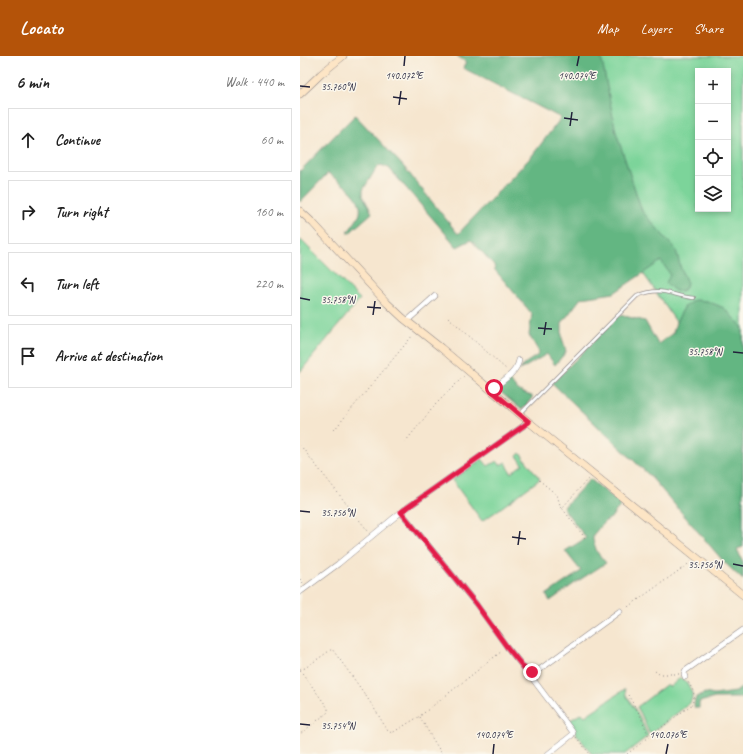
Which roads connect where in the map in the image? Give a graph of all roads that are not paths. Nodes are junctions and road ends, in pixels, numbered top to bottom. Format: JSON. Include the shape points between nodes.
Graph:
{"nodes":[{"id":1,"x":343,"y":56,"type":"edge"},
{"id":2,"x":300,"y":94,"type":"edge"},
{"id":3,"x":300,"y":211,"type":"edge"},
{"id":4,"x":435,"y":296,"type":"dead end"},
{"id":5,"x":694,"y":298,"type":"dead end"},
{"id":6,"x":408,"y":321,"type":"junction"},
{"id":7,"x":519,"y":360,"type":"dead end"},
{"id":8,"x":491,"y":390,"type":"junction"},
{"id":9,"x":520,"y":414,"type":"junction"},
{"id":10,"x":529,"y":422,"type":"junction"},
{"id":11,"x":401,"y":512,"type":"junction"},
{"id":12,"x":300,"y":592,"type":"edge"},
{"id":13,"x":743,"y":595,"type":"edge"},
{"id":14,"x":620,"y":611,"type":"road end"},
{"id":15,"x":743,"y":630,"type":"edge"},
{"id":16,"x":529,"y":674,"type":"junction"},
{"id":17,"x":684,"y":676,"type":"road end"},
{"id":18,"x":548,"y":754,"type":"edge"}],
"edges":[{"from":1,"to":2,"type":"street"},
{"from":3,"to":6,"type":"street","via":[[387,303]]},
{"from":4,"to":6,"type":"street"},
{"from":5,"to":9,"type":"lane","via":[[658,291],[637,296]]},
{"from":6,"to":8,"type":"street"},
{"from":7,"to":8,"type":"street","via":[[511,373]]},
{"from":8,"to":9,"type":"street"},
{"from":9,"to":10,"type":"street"},
{"from":10,"to":11,"type":"street"},
{"from":10,"to":13,"type":"street"},
{"from":11,"to":12,"type":"street"},
{"from":11,"to":16,"type":"street"},
{"from":14,"to":16,"type":"street","via":[[539,670]]},
{"from":15,"to":17,"type":"street","via":[[685,671]]},
{"from":16,"to":18,"type":"street","via":[[573,733]]}]}
